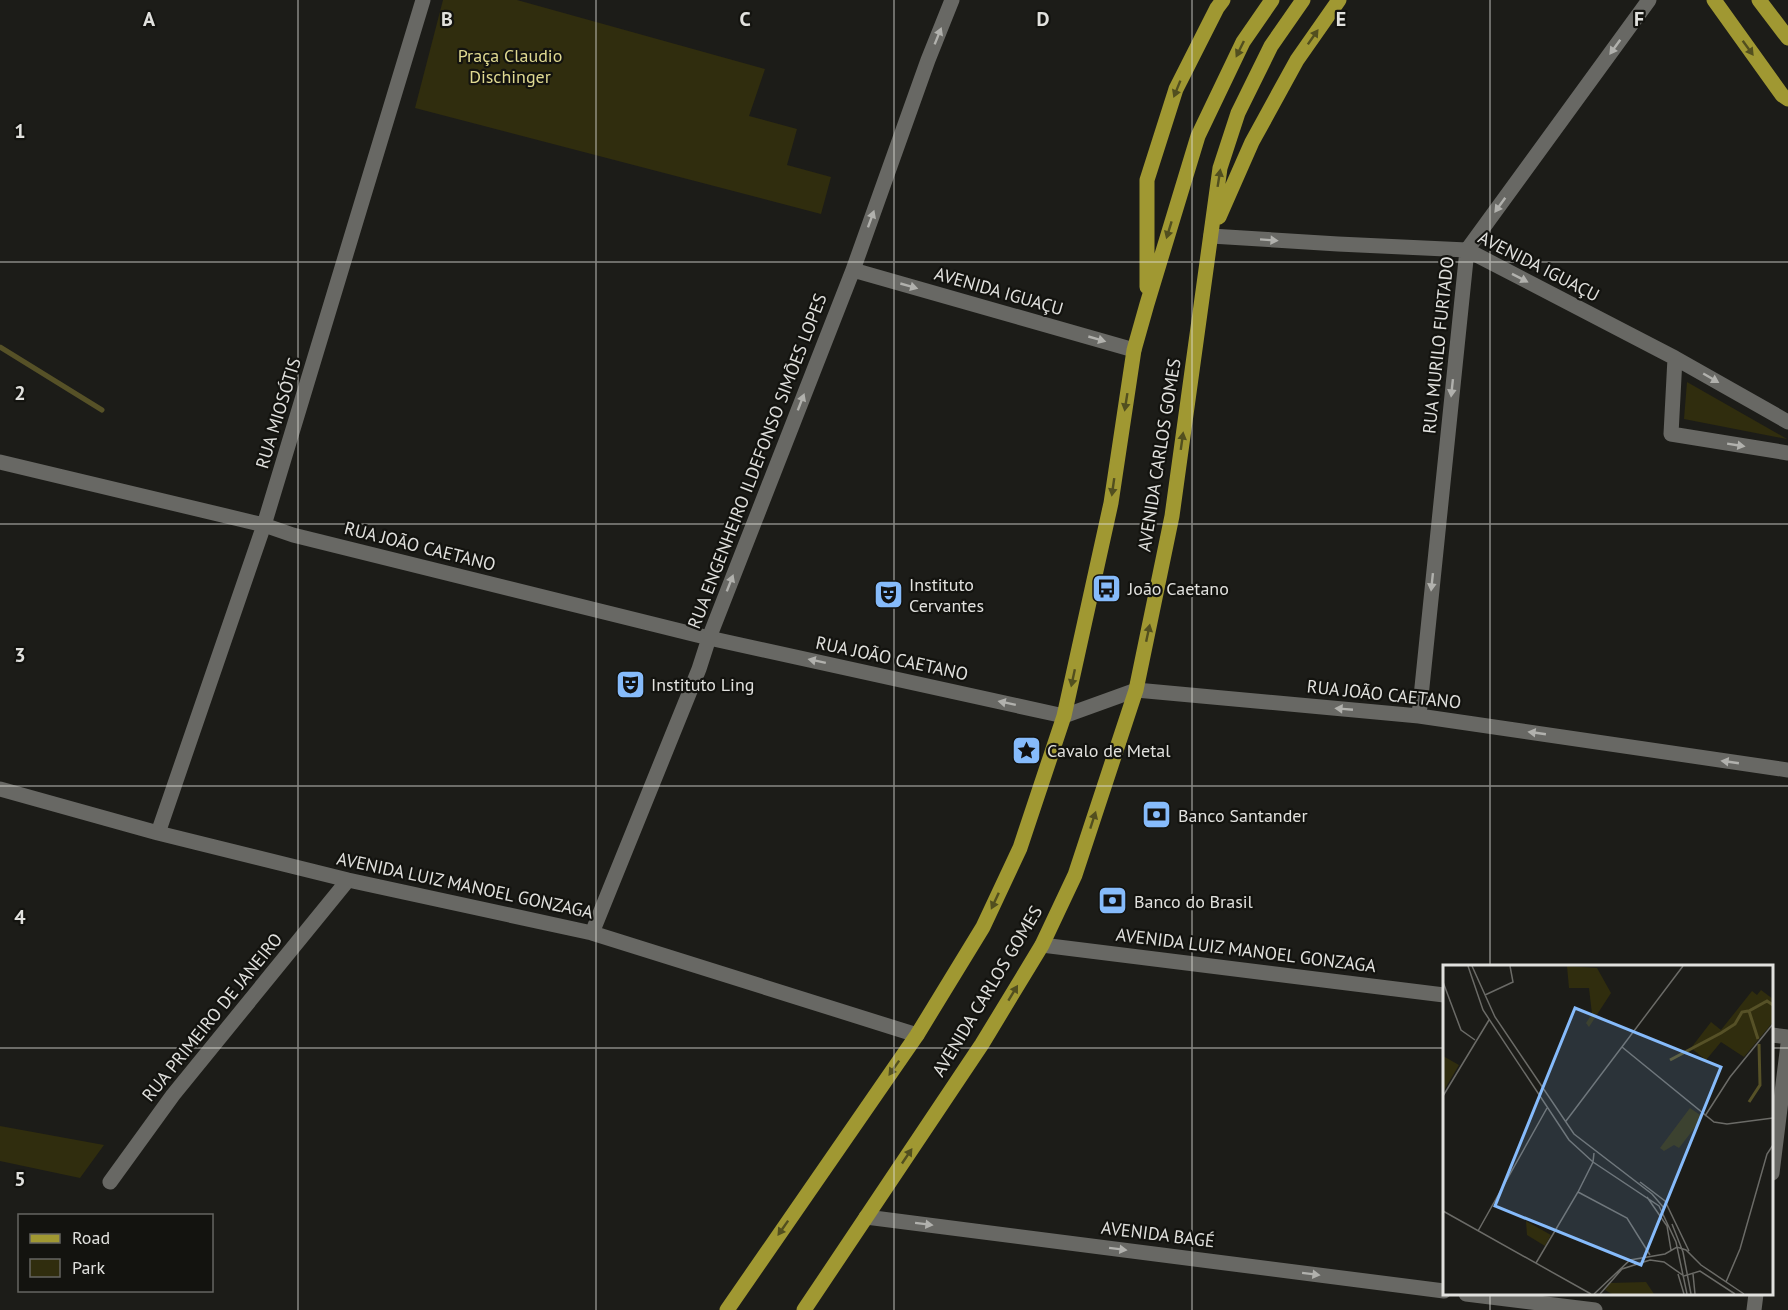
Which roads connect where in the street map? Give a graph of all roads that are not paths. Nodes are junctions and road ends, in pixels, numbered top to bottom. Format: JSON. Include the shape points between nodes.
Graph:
{"nodes":[{"id":1,"x":423,"y":0,"type":"edge"},
{"id":2,"x":952,"y":0,"type":"edge"},
{"id":3,"x":1222,"y":0,"type":"edge"},
{"id":4,"x":1272,"y":0,"type":"edge"},
{"id":5,"x":1303,"y":0,"type":"edge"},
{"id":6,"x":1339,"y":0,"type":"edge"},
{"id":7,"x":1649,"y":0,"type":"edge"},
{"id":8,"x":1714,"y":0,"type":"edge"},
{"id":9,"x":1759,"y":0,"type":"edge"},
{"id":10,"x":1788,"y":38,"type":"edge"},
{"id":11,"x":1788,"y":99,"type":"edge"},
{"id":12,"x":1210,"y":236,"type":"junction"},
{"id":13,"x":1467,"y":250,"type":"junction"},
{"id":14,"x":853,"y":270,"type":"junction"},
{"id":15,"x":1147,"y":304,"type":"junction"},
{"id":16,"x":1134,"y":350,"type":"junction"},
{"id":17,"x":1675,"y":358,"type":"junction"},
{"id":18,"x":1788,"y":422,"type":"edge"},
{"id":19,"x":1788,"y":453,"type":"edge"},
{"id":20,"x":0,"y":462,"type":"edge"},
{"id":21,"x":264,"y":525,"type":"junction"},
{"id":22,"x":709,"y":638,"type":"junction"},
{"id":23,"x":1136,"y":690,"type":"junction"},
{"id":24,"x":1064,"y":716,"type":"junction"},
{"id":25,"x":1419,"y":716,"type":"junction"},
{"id":26,"x":1788,"y":770,"type":"edge"},
{"id":27,"x":0,"y":789,"type":"edge"},
{"id":28,"x":158,"y":833,"type":"junction"},
{"id":29,"x":348,"y":880,"type":"junction"},
{"id":30,"x":592,"y":933,"type":"junction"},
{"id":31,"x":1042,"y":945,"type":"junction"},
{"id":32,"x":1443,"y":995,"type":"edge"},
{"id":33,"x":917,"y":1035,"type":"junction"},
{"id":34,"x":1773,"y":1035,"type":"edge"},
{"id":35,"x":1788,"y":1037,"type":"edge"},
{"id":36,"x":1788,"y":1044,"type":"edge"},
{"id":37,"x":1773,"y":1165,"type":"edge"},
{"id":38,"x":110,"y":1182,"type":"dead end"},
{"id":39,"x":866,"y":1217,"type":"junction"},
{"id":40,"x":1443,"y":1291,"type":"edge"},
{"id":41,"x":1481,"y":1295,"type":"edge"},
{"id":42,"x":1756,"y":1295,"type":"edge"},
{"id":43,"x":727,"y":1310,"type":"edge"},
{"id":44,"x":804,"y":1310,"type":"edge"},
{"id":45,"x":1595,"y":1310,"type":"edge"},
{"id":46,"x":1754,"y":1310,"type":"edge"}],
"edges":[{"from":1,"to":21,"type":"street","name":"RUA MIOSÓTIS"},
{"from":14,"to":2,"type":"street","name":"RUA ENGENHEIRO ILDEFONSO SIMÕES LOPES","one_way":true},
{"from":3,"to":15,"type":"main road","name":"AVENIDA CARLOS GOMES","one_way":true,"via":[[1176,89],[1147,180]]},
{"from":4,"to":15,"type":"main road","name":"AVENIDA CARLOS GOMES","one_way":true,"via":[[1243,42],[1198,136]]},
{"from":12,"to":5,"type":"main road","name":"AVENIDA CARLOS GOMES","one_way":true,"via":[[1220,168],[1238,113],[1271,46]]},
{"from":12,"to":6,"type":"main road","name":"AVENIDA CARLOS GOMES","one_way":true,"via":[[1258,132],[1297,60]]},
{"from":7,"to":13,"type":"street","name":"RUA MURILO FURTADO","one_way":true},
{"from":8,"to":11,"type":"main road","one_way":true},
{"from":9,"to":10,"type":"main road"},
{"from":12,"to":13,"type":"street","name":"AVENIDA IGUAÇU","one_way":true},
{"from":23,"to":12,"type":"main road","name":"AVENIDA CARLOS GOMES","one_way":true,"via":[[1172,516]]},
{"from":13,"to":17,"type":"street","name":"AVENIDA IGUAÇU","one_way":true},
{"from":13,"to":25,"type":"street","name":"RUA MURILO FURTADO","one_way":true},
{"from":14,"to":16,"type":"street","name":"AVENIDA IGUAÇU","one_way":true},
{"from":22,"to":14,"type":"street","name":"RUA ENGENHEIRO ILDEFONSO SIMÕES LOPES","one_way":true},
{"from":15,"to":16,"type":"main road","name":"AVENIDA CARLOS GOMES"},
{"from":16,"to":24,"type":"main road","name":"AVENIDA CARLOS GOMES","one_way":true,"via":[[1111,503]]},
{"from":17,"to":18,"type":"street","name":"AVENIDA IGUAÇU","one_way":true},
{"from":17,"to":19,"type":"street","one_way":true,"via":[[1671,434]]},
{"from":20,"to":21,"type":"street","name":"RUA JOÃO CAETANO"},
{"from":21,"to":22,"type":"street","name":"RUA JOÃO CAETANO"},
{"from":21,"to":28,"type":"street","name":"RUA MIOSÓTIS"},
{"from":24,"to":22,"type":"street","name":"RUA JOÃO CAETANO","one_way":true},
{"from":22,"to":30,"type":"street","name":"RUA ENGENHEIRO ILDEFONSO SIMÕES LOPES"},
{"from":23,"to":24,"type":"street","name":"RUA JOÃO CAETANO"},
{"from":25,"to":23,"type":"street","name":"RUA JOÃO CAETANO","one_way":true},
{"from":31,"to":23,"type":"main road","name":"AVENIDA CARLOS GOMES","one_way":true,"via":[[1075,875]]},
{"from":24,"to":33,"type":"main road","name":"AVENIDA CARLOS GOMES","one_way":true,"via":[[1020,848],[993,908]]},
{"from":26,"to":25,"type":"street","name":"RUA JOÃO CAETANO","one_way":true},
{"from":27,"to":28,"type":"street","name":"AVENIDA LUIZ MANOEL GONZAGA"},
{"from":28,"to":29,"type":"street","name":"AVENIDA LUIZ MANOEL GONZAGA"},
{"from":29,"to":30,"type":"street","name":"AVENIDA LUIZ MANOEL GONZAGA"},
{"from":29,"to":38,"type":"street","name":"RUA PRIMEIRO DE JANEIRO","via":[[173,1095]]},
{"from":30,"to":33,"type":"street","name":"AVENIDA LUIZ MANOEL GONZAGA"},
{"from":31,"to":32,"type":"street","name":"AVENIDA LUIZ MANOEL GONZAGA"},
{"from":39,"to":31,"type":"main road","name":"AVENIDA CARLOS GOMES","one_way":true,"via":[[982,1044]]},
{"from":33,"to":43,"type":"main road","name":"AVENIDA CARLOS GOMES","one_way":true},
{"from":34,"to":35,"type":"street"},
{"from":36,"to":37,"type":"street"},
{"from":39,"to":40,"type":"street","name":"AVENIDA BAGÉ","one_way":true},
{"from":39,"to":44,"type":"main road","name":"AVENIDA CARLOS GOMES"},
{"from":41,"to":45,"type":"street"},
{"from":42,"to":46,"type":"street"}]}
